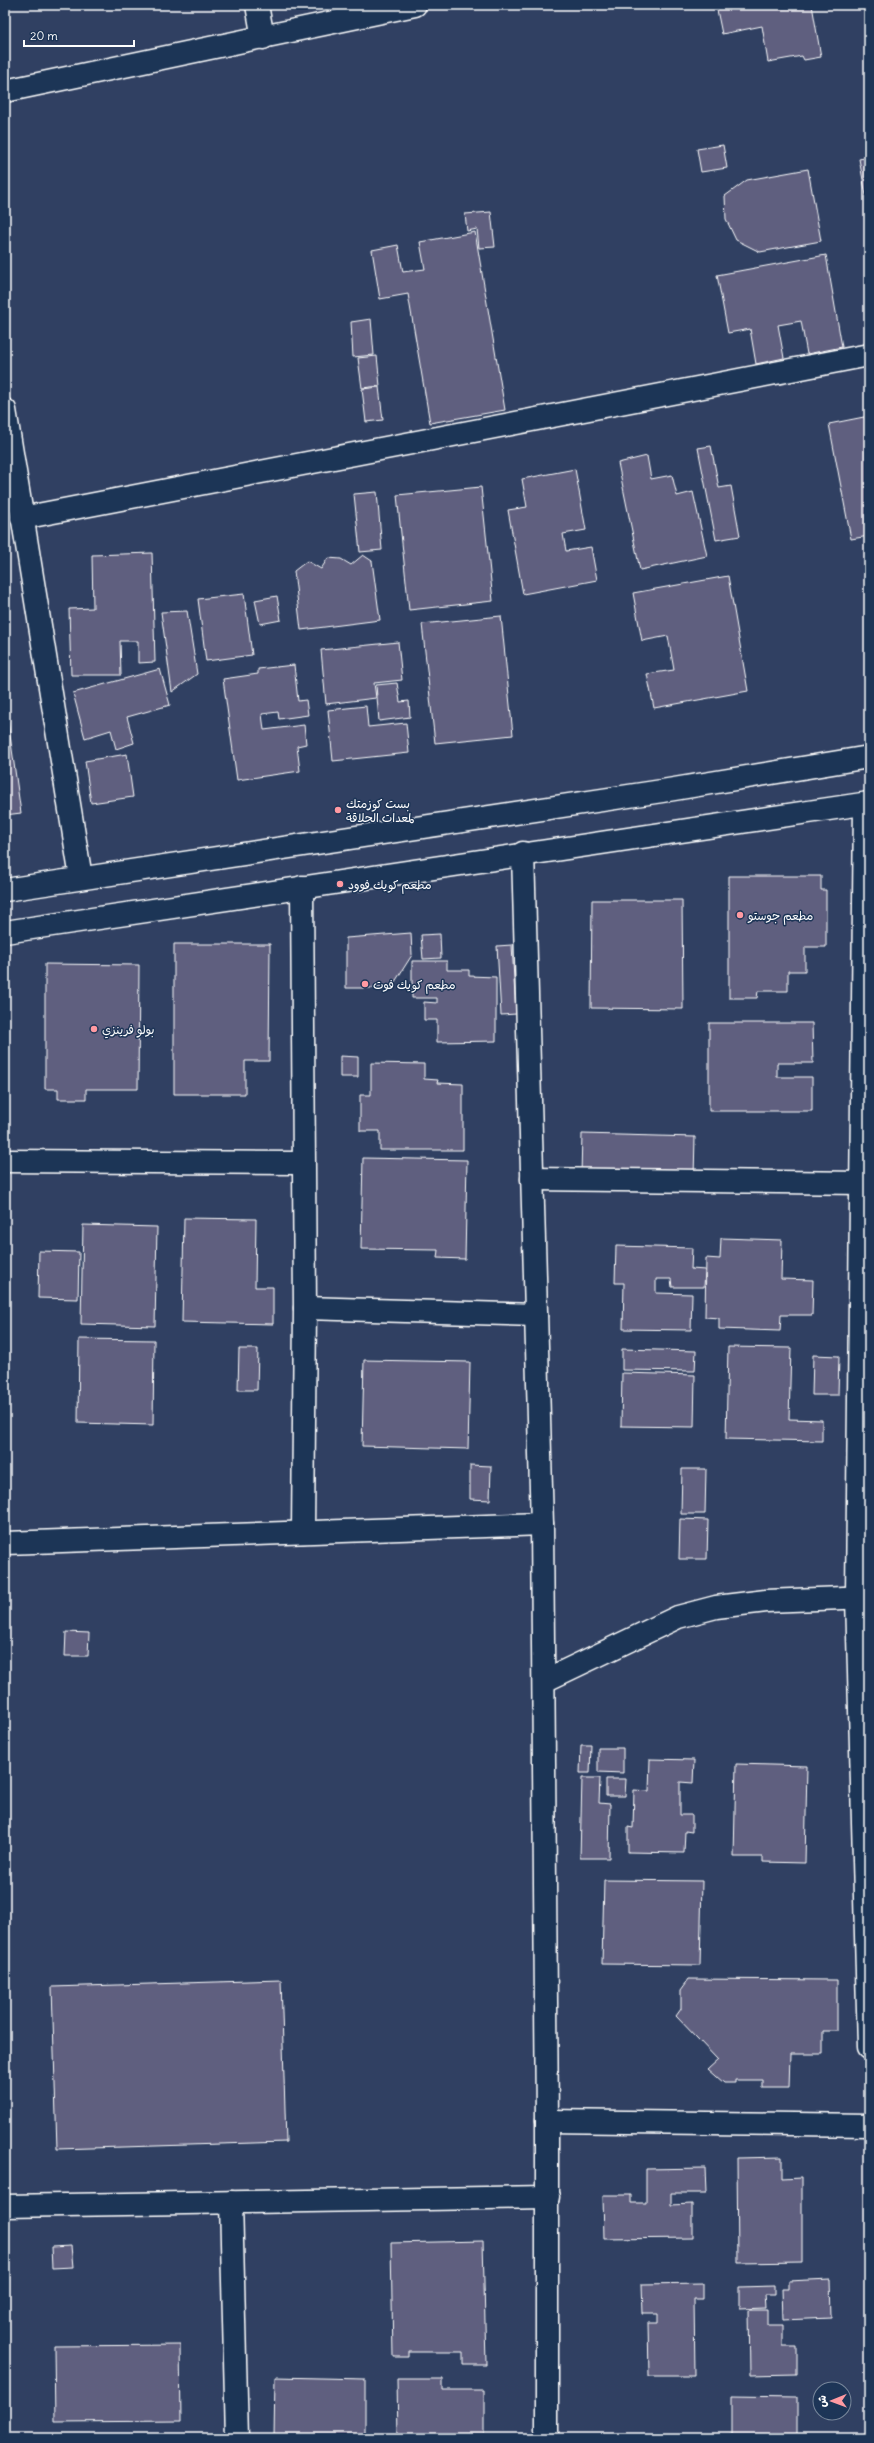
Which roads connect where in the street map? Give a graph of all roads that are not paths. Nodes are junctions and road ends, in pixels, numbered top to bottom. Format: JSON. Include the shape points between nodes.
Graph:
{"nodes":[{"id":1,"x":257,"y":5,"type":"edge"},
{"id":2,"x":415,"y":5,"type":"edge"},
{"id":3,"x":262,"y":38,"type":"junction"},
{"id":4,"x":5,"y":91,"type":"edge"},
{"id":5,"x":869,"y":355,"type":"edge"},
{"id":6,"x":5,"y":410,"type":"edge"},
{"id":7,"x":22,"y":518,"type":"junction"},
{"id":8,"x":869,"y":757,"type":"edge"},
{"id":9,"x":867,"y":804,"type":"edge"},
{"id":10,"x":523,"y":853,"type":"junction"},
{"id":11,"x":81,"y":878,"type":"junction"},
{"id":12,"x":302,"y":887,"type":"junction"},
{"id":13,"x":5,"y":890,"type":"edge"},
{"id":14,"x":5,"y":932,"type":"edge"},
{"id":15,"x":5,"y":1161,"type":"edge"},
{"id":16,"x":303,"y":1163,"type":"junction"},
{"id":17,"x":532,"y":1179,"type":"junction"},
{"id":18,"x":862,"y":1183,"type":"junction"},
{"id":19,"x":305,"y":1308,"type":"junction"},
{"id":20,"x":536,"y":1316,"type":"junction"},
{"id":21,"x":542,"y":1524,"type":"junction"},
{"id":22,"x":303,"y":1532,"type":"junction"},
{"id":23,"x":5,"y":1543,"type":"edge"},
{"id":24,"x":863,"y":1597,"type":"edge"},
{"id":25,"x":544,"y":1681,"type":"junction"},
{"id":26,"x":869,"y":2047,"type":"edge"},
{"id":27,"x":547,"y":2122,"type":"junction"},
{"id":28,"x":869,"y":2125,"type":"edge"},
{"id":29,"x":548,"y":2197,"type":"junction"},
{"id":30,"x":231,"y":2202,"type":"junction"},
{"id":31,"x":5,"y":2206,"type":"edge"},
{"id":32,"x":237,"y":2438,"type":"edge"},
{"id":33,"x":547,"y":2438,"type":"edge"}],
"edges":[{"from":1,"to":3,"type":"street"},
{"from":2,"to":3,"type":"street"},
{"from":3,"to":4,"type":"street"},
{"from":5,"to":7,"type":"street"},
{"from":6,"to":7,"type":"street"},
{"from":7,"to":11,"type":"street"},
{"from":8,"to":11,"type":"street"},
{"from":9,"to":10,"type":"street"},
{"from":9,"to":18,"type":"street"},
{"from":10,"to":12,"type":"street"},
{"from":10,"to":17,"type":"street"},
{"from":11,"to":13,"type":"street"},
{"from":12,"to":14,"type":"street"},
{"from":12,"to":16,"type":"street"},
{"from":15,"to":16,"type":"street"},
{"from":16,"to":19,"type":"street"},
{"from":17,"to":18,"type":"street"},
{"from":17,"to":20,"type":"street"},
{"from":18,"to":24,"type":"street"},
{"from":19,"to":20,"type":"street"},
{"from":19,"to":22,"type":"street"},
{"from":20,"to":21,"type":"street"},
{"from":21,"to":22,"type":"street"},
{"from":21,"to":25,"type":"street"},
{"from":22,"to":23,"type":"street"},
{"from":24,"to":25,"type":"street","via":[[766,1601],[716,1607],[678,1617]]},
{"from":24,"to":26,"type":"street"},
{"from":25,"to":27,"type":"street"},
{"from":27,"to":28,"type":"street"},
{"from":27,"to":29,"type":"street"},
{"from":29,"to":30,"type":"street"},
{"from":29,"to":33,"type":"street"},
{"from":30,"to":31,"type":"street"},
{"from":30,"to":32,"type":"street"}]}
